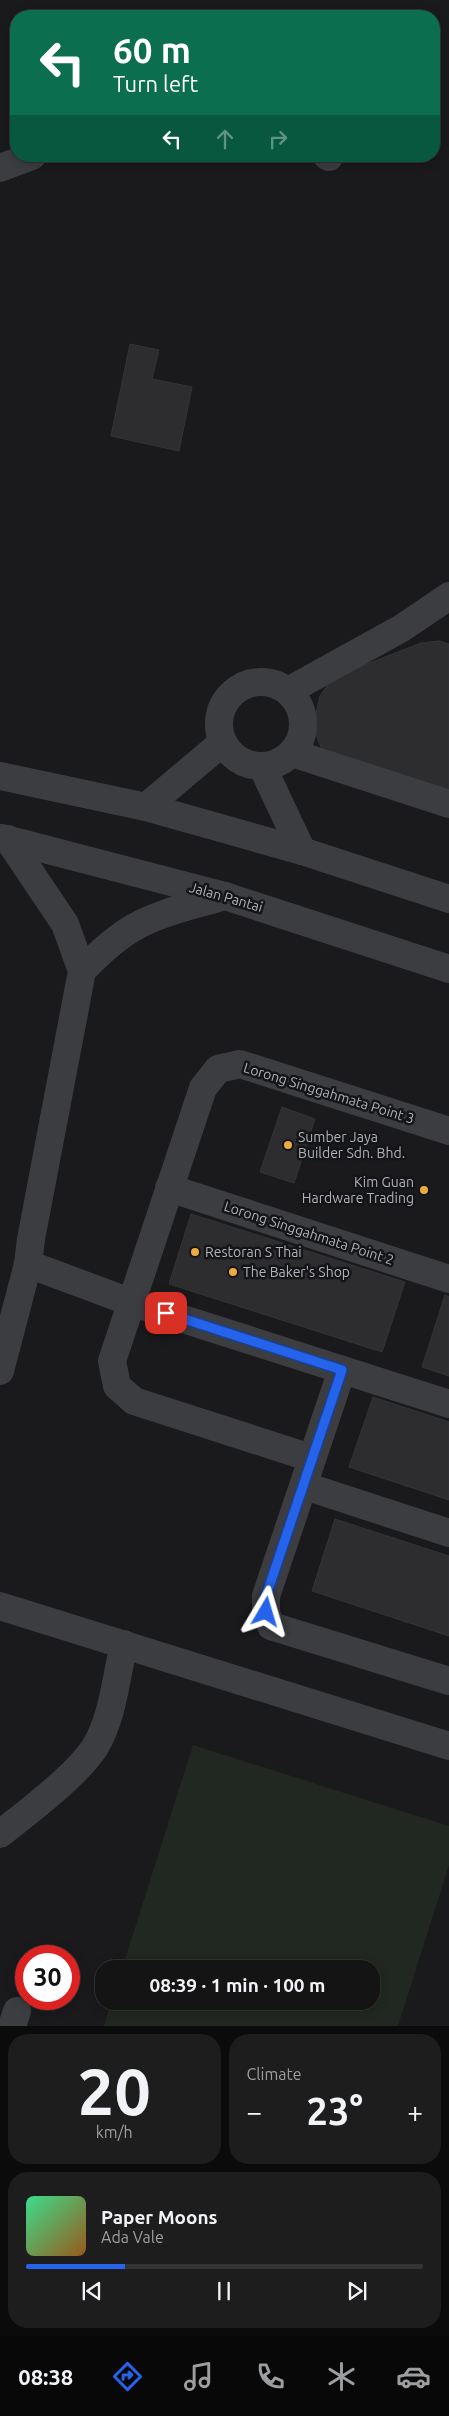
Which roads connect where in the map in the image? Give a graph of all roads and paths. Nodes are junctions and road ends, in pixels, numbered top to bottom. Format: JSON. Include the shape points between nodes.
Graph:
{"nodes":[{"id":1,"x":16,"y":162,"type":"edge"},
{"id":2,"x":0,"y":168,"type":"edge"},
{"id":3,"x":449,"y":596,"type":"edge"},
{"id":4,"x":288,"y":691,"type":"junction"},
{"id":5,"x":223,"y":742,"type":"junction"},
{"id":6,"x":292,"y":753,"type":"junction"},
{"id":7,"x":262,"y":766,"type":"junction"},
{"id":8,"x":0,"y":776,"type":"edge"},
{"id":9,"x":449,"y":804,"type":"edge"},
{"id":10,"x":146,"y":807,"type":"junction"},
{"id":11,"x":4,"y":838,"type":"edge"},
{"id":12,"x":302,"y":851,"type":"junction"},
{"id":13,"x":226,"y":896,"type":"junction"},
{"id":14,"x":449,"y":899,"type":"edge"},
{"id":15,"x":449,"y":969,"type":"edge"},
{"id":16,"x":82,"y":971,"type":"junction"},
{"id":17,"x":449,"y":1131,"type":"edge"},
{"id":18,"x":170,"y":1188,"type":"junction"},
{"id":19,"x":28,"y":1264,"type":"junction"},
{"id":20,"x":449,"y":1279,"type":"edge"},
{"id":21,"x":130,"y":1302,"type":"junction"},
{"id":22,"x":342,"y":1370,"type":"junction"},
{"id":23,"x":0,"y":1371,"type":"edge"},
{"id":24,"x":449,"y":1404,"type":"edge"},
{"id":25,"x":311,"y":1458,"type":"junction"},
{"id":26,"x":305,"y":1486,"type":"junction"},
{"id":27,"x":449,"y":1533,"type":"edge"},
{"id":28,"x":0,"y":1606,"type":"edge"},
{"id":29,"x":124,"y":1644,"type":"junction"},
{"id":30,"x":449,"y":1681,"type":"edge"},
{"id":31,"x":449,"y":1746,"type":"edge"},
{"id":32,"x":0,"y":1834,"type":"edge"}],
"edges":[{"from":1,"to":2,"type":"street"},
{"from":3,"to":4,"type":"street","via":[[402,628]]},
{"from":4,"to":5,"type":"street","via":[[276,684],[261,682],[235,690],[220,714]]},
{"from":4,"to":6,"type":"street","via":[[303,714],[304,728]]},
{"from":5,"to":7,"type":"street","via":[[239,760]]},
{"from":5,"to":10,"type":"street"},
{"from":6,"to":7,"type":"street","via":[[283,760]]},
{"from":6,"to":9,"type":"street"},
{"from":7,"to":12,"type":"street"},
{"from":8,"to":10,"type":"street"},
{"from":10,"to":12,"type":"street"},
{"from":11,"to":13,"type":"street","name":"Jalan Pantai"},
{"from":11,"to":16,"type":"street","via":[[65,924]]},
{"from":12,"to":14,"type":"street"},
{"from":13,"to":15,"type":"street","name":"Jalan Pantai"},
{"from":13,"to":16,"type":"street","via":[[154,917],[132,928],[101,951]]},
{"from":16,"to":19,"type":"street"},
{"from":17,"to":18,"type":"street","name":"Lorong Singgahmata Point 3","via":[[240,1064],[218,1069],[203,1088]]},
{"from":18,"to":20,"type":"street","name":"Lorong Singgahmata Point 2"},
{"from":18,"to":21,"type":"street","name":"Lorong Singgahmata Point 3"},
{"from":19,"to":21,"type":"street"},
{"from":19,"to":23,"type":"street"},
{"from":21,"to":22,"type":"street"},
{"from":21,"to":25,"type":"street","name":"Lorong Singgahmata Point 3","via":[[112,1362],[117,1386],[134,1401]]},
{"from":22,"to":24,"type":"street"},
{"from":22,"to":25,"type":"street"},
{"from":25,"to":26,"type":"street"},
{"from":26,"to":27,"type":"street"},
{"from":26,"to":30,"type":"street","via":[[266,1596],[266,1612],[271,1626]]},
{"from":28,"to":29,"type":"street"},
{"from":29,"to":31,"type":"street"},
{"from":29,"to":32,"type":"street","via":[[107,1720],[95,1747],[72,1773]]}]}
